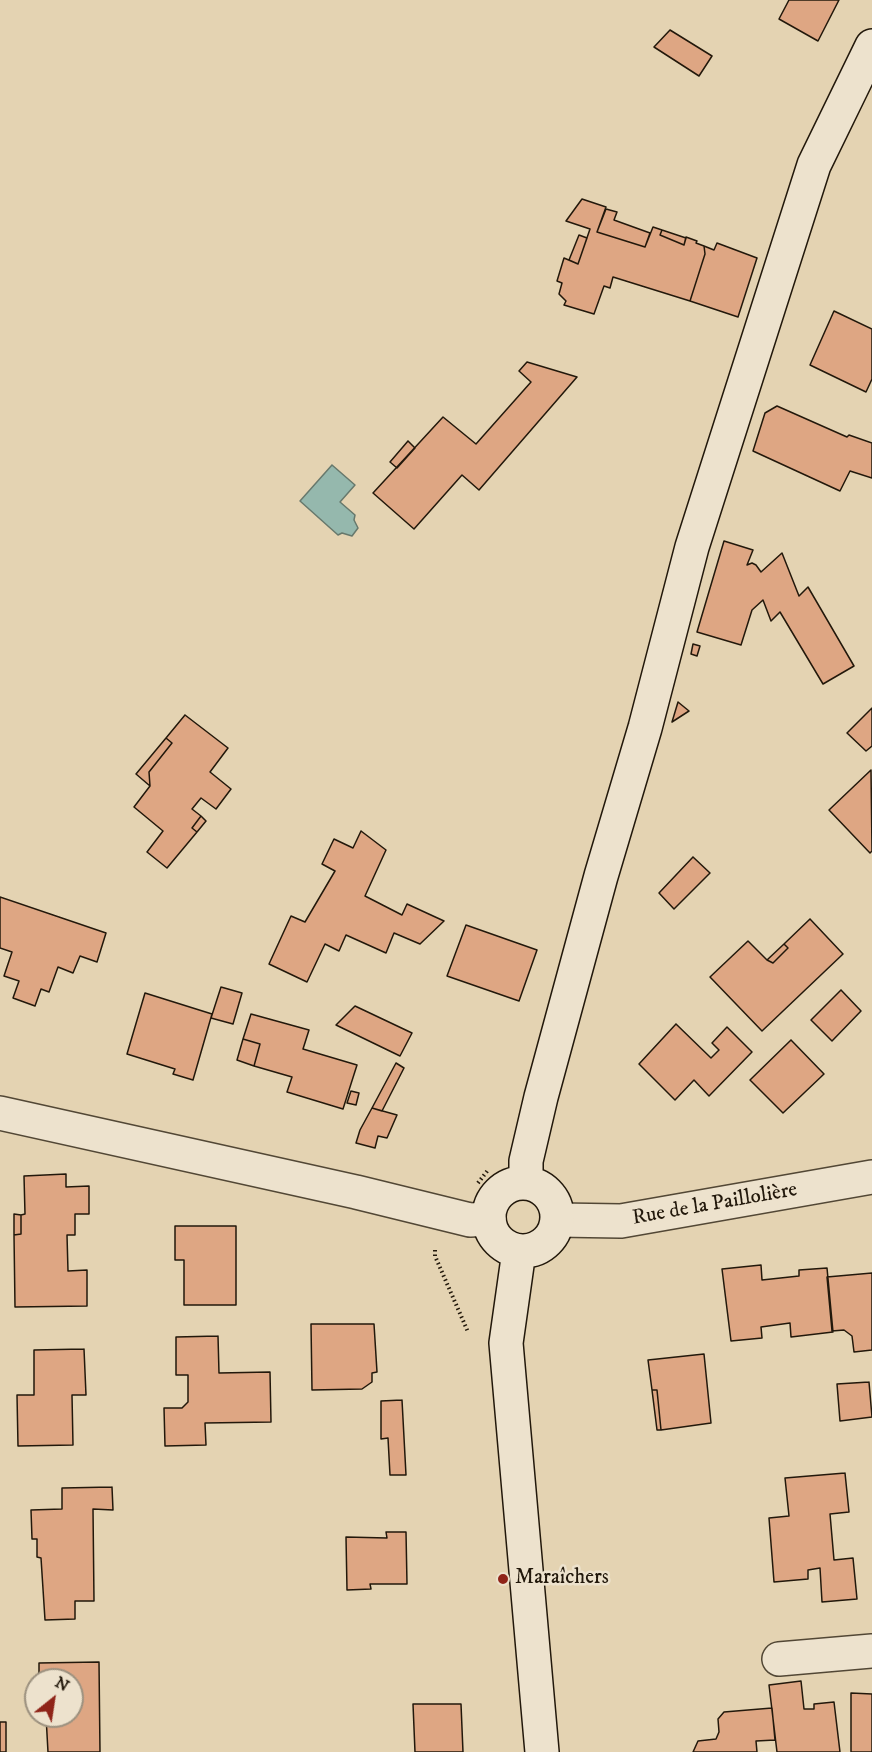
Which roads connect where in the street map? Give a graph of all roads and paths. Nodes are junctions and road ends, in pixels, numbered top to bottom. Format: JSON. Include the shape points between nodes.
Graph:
{"nodes":[{"id":1,"x":872,"y":45,"type":"edge"},
{"id":2,"x":0,"y":1113,"type":"edge"},
{"id":3,"x":872,"y":1177,"type":"edge"},
{"id":4,"x":526,"y":1182,"type":"junction"},
{"id":5,"x":489,"y":1219,"type":"junction"},
{"id":6,"x":558,"y":1220,"type":"junction"},
{"id":7,"x":519,"y":1251,"type":"junction"},
{"id":8,"x":872,"y":1651,"type":"edge"},
{"id":9,"x":779,"y":1659,"type":"dead end"},
{"id":10,"x":542,"y":1752,"type":"edge"}],
"edges":[{"from":1,"to":4,"type":"main road","via":[[814,165],[692,548],[541,1097],[526,1161]]},
{"from":2,"to":5,"type":"main road","via":[[470,1220]]},
{"from":3,"to":6,"type":"main road","name":"Rue de la Paillolière","via":[[621,1221]]},
{"from":4,"to":5,"type":"main road","via":[[503,1189],[495,1197]]},
{"from":4,"to":6,"type":"main road","via":[[546,1190],[557,1209]]},
{"from":5,"to":7,"type":"main road","via":[[498,1241]]},
{"from":6,"to":7,"type":"main road","via":[[555,1231],[541,1247]]},
{"from":7,"to":10,"type":"main road","via":[[507,1343]]},
{"from":8,"to":9,"type":"main road"}]}
